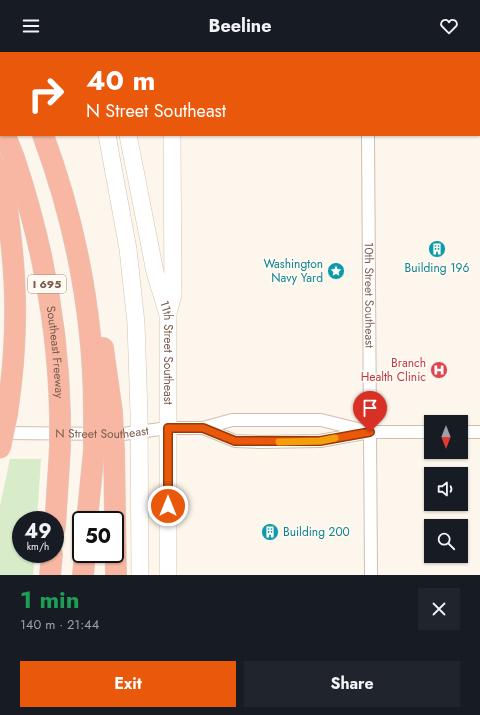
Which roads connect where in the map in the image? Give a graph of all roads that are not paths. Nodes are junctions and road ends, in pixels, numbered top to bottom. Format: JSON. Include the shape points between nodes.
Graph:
{"nodes":[{"id":1,"x":5,"y":136,"type":"edge"},
{"id":2,"x":10,"y":136,"type":"edge"},
{"id":3,"x":107,"y":136,"type":"edge"},
{"id":4,"x":128,"y":136,"type":"edge"},
{"id":5,"x":172,"y":136,"type":"edge"},
{"id":6,"x":368,"y":136,"type":"edge"},
{"id":7,"x":45,"y":141,"type":"edge"},
{"id":8,"x":0,"y":142,"type":"edge"},
{"id":9,"x":5,"y":159,"type":"edge"},
{"id":10,"x":168,"y":315,"type":"junction"},
{"id":11,"x":103,"y":413,"type":"junction"},
{"id":12,"x":168,"y":428,"type":"junction"},
{"id":13,"x":203,"y":428,"type":"junction"},
{"id":14,"x":140,"y":432,"type":"junction"},
{"id":15,"x":370,"y":432,"type":"junction"},
{"id":16,"x":424,"y":432,"type":"edge"},
{"id":17,"x":468,"y":432,"type":"edge"},
{"id":18,"x":480,"y":432,"type":"edge"},
{"id":19,"x":0,"y":433,"type":"edge"},
{"id":20,"x":0,"y":448,"type":"edge"},
{"id":21,"x":56,"y":511,"type":"edge"},
{"id":22,"x":89,"y":511,"type":"edge"},
{"id":23,"x":51,"y":563,"type":"edge"},
{"id":24,"x":84,"y":563,"type":"edge"},
{"id":25,"x":50,"y":575,"type":"edge"},
{"id":26,"x":83,"y":575,"type":"edge"},
{"id":27,"x":116,"y":575,"type":"edge"},
{"id":28,"x":140,"y":575,"type":"edge"},
{"id":29,"x":168,"y":575,"type":"edge"},
{"id":30,"x":371,"y":575,"type":"edge"}],
"edges":[{"from":1,"to":9,"type":"highway","name":"Southeast Freeway","number":"I 695","bridge":true},
{"from":2,"to":8,"type":"street"},
{"from":3,"to":14,"type":"main road","via":[[122,208],[132,280]]},
{"from":4,"to":10,"type":"main road","name":"11th Street Southeast","via":[[155,272]]},
{"from":5,"to":10,"type":"main road","via":[[173,294]]},
{"from":6,"to":15,"type":"street","name":"10th Street Southeast"},
{"from":7,"to":11,"type":"highway","number":"I 695","via":[[67,210],[84,288]]},
{"from":9,"to":20,"type":"highway","bridge":true,"via":[[15,297],[15,348],[8,414]]},
{"from":9,"to":21,"type":"highway","name":"Southeast Freeway","number":"I 695","bridge":true,"via":[[27,200],[46,277],[57,356],[60,414]]},
{"from":10,"to":12,"type":"main road","name":"11th Street Southeast"},
{"from":11,"to":22,"type":"highway","number":"I 695","bridge":true,"via":[[94,450]]},
{"from":11,"to":27,"type":"highway","bridge":true,"via":[[114,449]]},
{"from":12,"to":13,"type":"street","name":"N Street Southeast"},
{"from":12,"to":14,"type":"street","name":"N Street Southeast"},
{"from":12,"to":29,"type":"main road","name":"11th Street Southeast"},
{"from":13,"to":15,"type":"street","name":"N Street Southeast","via":[[232,420],[321,420]]},
{"from":13,"to":15,"type":"street","name":"N Street Southeast","via":[[235,441],[320,441]]},
{"from":14,"to":19,"type":"street","name":"N Street Southeast"},
{"from":14,"to":28,"type":"main road"},
{"from":15,"to":16,"type":"street","name":"N Street Southeast"},
{"from":15,"to":30,"type":"street","name":"10th Street Southeast"},
{"from":17,"to":18,"type":"street"},
{"from":23,"to":25,"type":"highway"},
{"from":24,"to":26,"type":"highway"}]}
